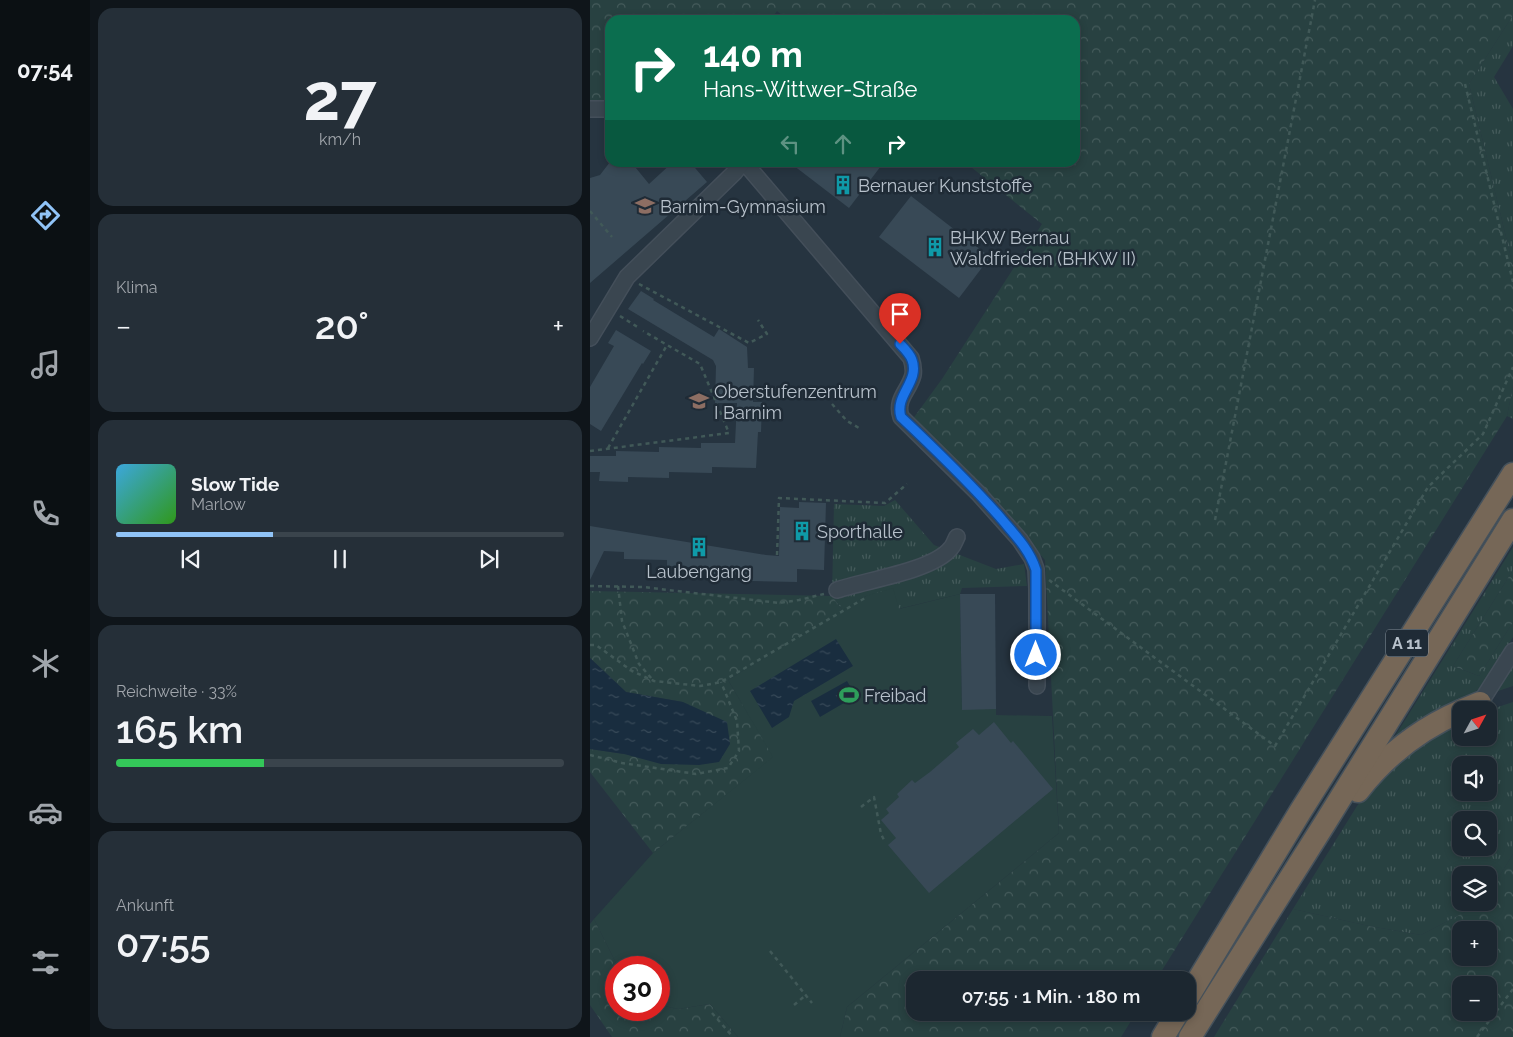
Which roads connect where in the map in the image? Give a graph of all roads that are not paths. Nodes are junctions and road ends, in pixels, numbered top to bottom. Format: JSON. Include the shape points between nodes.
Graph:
{"nodes":[{"id":1,"x":590,"y":109,"type":"edge"},
{"id":2,"x":605,"y":110,"type":"edge"},
{"id":3,"x":739,"y":167,"type":"edge"},
{"id":4,"x":747,"y":167,"type":"edge"},
{"id":5,"x":590,"y":338,"type":"edge"},
{"id":6,"x":1513,"y":474,"type":"edge"},
{"id":7,"x":1513,"y":520,"type":"edge"},
{"id":8,"x":956,"y":537,"type":"dead end"},
{"id":9,"x":837,"y":590,"type":"road end"},
{"id":10,"x":1513,"y":651,"type":"edge"},
{"id":11,"x":1036,"y":686,"type":"dead end"},
{"id":12,"x":1474,"y":701,"type":"edge"},
{"id":13,"x":1452,"y":716,"type":"edge"},
{"id":14,"x":1326,"y":823,"type":"junction"},
{"id":15,"x":1196,"y":984,"type":"edge"},
{"id":16,"x":1172,"y":1021,"type":"edge"},
{"id":17,"x":1162,"y":1037,"type":"edge"},
{"id":18,"x":1190,"y":1037,"type":"edge"}],
"edges":[{"from":1,"to":2,"type":"street"},
{"from":3,"to":5,"type":"street","via":[[627,277]]},
{"from":4,"to":11,"type":"street","via":[[912,358],[913,375],[900,402],[901,417],[983,498],[1032,558],[1036,570]]},
{"from":6,"to":15,"type":"highway","number":"A 11"},
{"from":7,"to":14,"type":"highway","number":"A 11"},
{"from":8,"to":9,"type":"street","via":[[951,548],[935,561]]},
{"from":10,"to":12,"type":"street"},
{"from":13,"to":14,"type":"highway","via":[[1404,745],[1370,776],[1342,813]]},
{"from":14,"to":18,"type":"highway","number":"A 11"},
{"from":16,"to":17,"type":"highway"}]}
